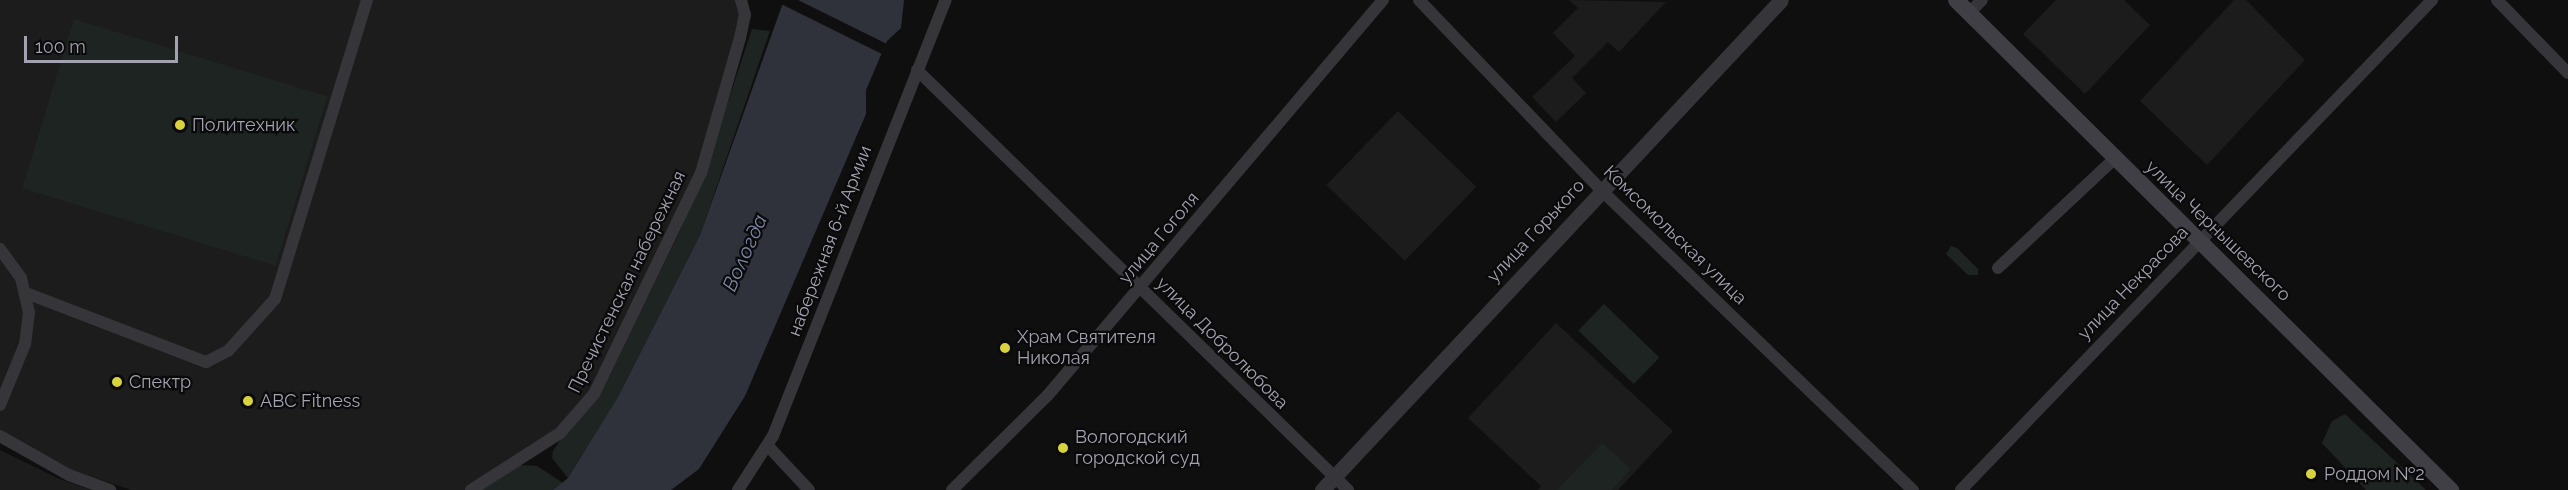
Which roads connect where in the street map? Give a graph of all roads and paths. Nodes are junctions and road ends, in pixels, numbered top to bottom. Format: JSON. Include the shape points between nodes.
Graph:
{"nodes":[{"id":1,"x":367,"y":0,"type":"edge"},
{"id":2,"x":741,"y":0,"type":"edge"},
{"id":3,"x":945,"y":0,"type":"edge"},
{"id":4,"x":1383,"y":0,"type":"edge"},
{"id":5,"x":1419,"y":0,"type":"edge"},
{"id":6,"x":1781,"y":0,"type":"edge"},
{"id":7,"x":1956,"y":0,"type":"edge"},
{"id":8,"x":1982,"y":0,"type":"edge"},
{"id":9,"x":2432,"y":0,"type":"edge"},
{"id":10,"x":2497,"y":0,"type":"edge"},
{"id":11,"x":1969,"y":13,"type":"junction"},
{"id":12,"x":917,"y":70,"type":"junction"},
{"id":13,"x":2568,"y":73,"type":"edge"},
{"id":14,"x":2115,"y":158,"type":"junction"},
{"id":15,"x":1601,"y":190,"type":"junction"},
{"id":16,"x":2199,"y":240,"type":"junction"},
{"id":17,"x":0,"y":249,"type":"edge"},
{"id":18,"x":1998,"y":268,"type":"dead end"},
{"id":19,"x":1140,"y":287,"type":"junction"},
{"id":20,"x":26,"y":293,"type":"junction"},
{"id":21,"x":0,"y":405,"type":"edge"},
{"id":22,"x":0,"y":436,"type":"edge"},
{"id":23,"x":768,"y":446,"type":"junction"},
{"id":24,"x":1334,"y":477,"type":"junction"},
{"id":25,"x":110,"y":490,"type":"edge"},
{"id":26,"x":471,"y":490,"type":"edge"},
{"id":27,"x":738,"y":490,"type":"edge"},
{"id":28,"x":809,"y":490,"type":"edge"},
{"id":29,"x":952,"y":490,"type":"edge"},
{"id":30,"x":1322,"y":490,"type":"edge"},
{"id":31,"x":1348,"y":490,"type":"edge"},
{"id":32,"x":1913,"y":490,"type":"edge"},
{"id":33,"x":1961,"y":490,"type":"edge"},
{"id":34,"x":2451,"y":490,"type":"edge"}],
"edges":[{"from":1,"to":20,"type":"street","via":[[274,299],[228,351],[206,362]]},
{"from":2,"to":26,"type":"street","name":"Пречистенская набережная","via":[[745,15],[740,38],[701,173],[594,394],[560,434]]},
{"from":3,"to":12,"type":"street","name":"набережная 6-й Армии"},
{"from":4,"to":19,"type":"street","name":"улица Гоголя"},
{"from":5,"to":15,"type":"street","name":"Комсомольская улица"},
{"from":6,"to":15,"type":"street","name":"улица Горького"},
{"from":7,"to":11,"type":"main road","name":"улица Чернышевского"},
{"from":8,"to":11,"type":"street"},
{"from":9,"to":16,"type":"street","name":"улица Некрасова"},
{"from":10,"to":13,"type":"street"},
{"from":11,"to":14,"type":"main road","name":"улица Чернышевского"},
{"from":12,"to":19,"type":"street","name":"улица Добролюбова"},
{"from":12,"to":23,"type":"street","name":"набережная 6-й Армии"},
{"from":14,"to":16,"type":"main road","name":"улица Чернышевского"},
{"from":14,"to":18,"type":"street"},
{"from":15,"to":24,"type":"street","name":"улица Горького"},
{"from":15,"to":32,"type":"street","name":"Комсомольская улица"},
{"from":16,"to":33,"type":"street","name":"улица Некрасова"},
{"from":16,"to":34,"type":"main road","name":"улица Чернышевского"},
{"from":17,"to":20,"type":"street","via":[[21,278]]},
{"from":19,"to":24,"type":"street","name":"улица Добролюбова"},
{"from":19,"to":29,"type":"street","name":"улица Гоголя","via":[[1048,395]]},
{"from":20,"to":21,"type":"street","via":[[29,319],[25,344]]},
{"from":22,"to":25,"type":"street","via":[[69,475]]},
{"from":23,"to":27,"type":"street","name":"набережная 6-й Армии"},
{"from":23,"to":28,"type":"street"},
{"from":24,"to":30,"type":"street","name":"улица Горького"},
{"from":24,"to":31,"type":"street","name":"улица Добролюбова"}]}
